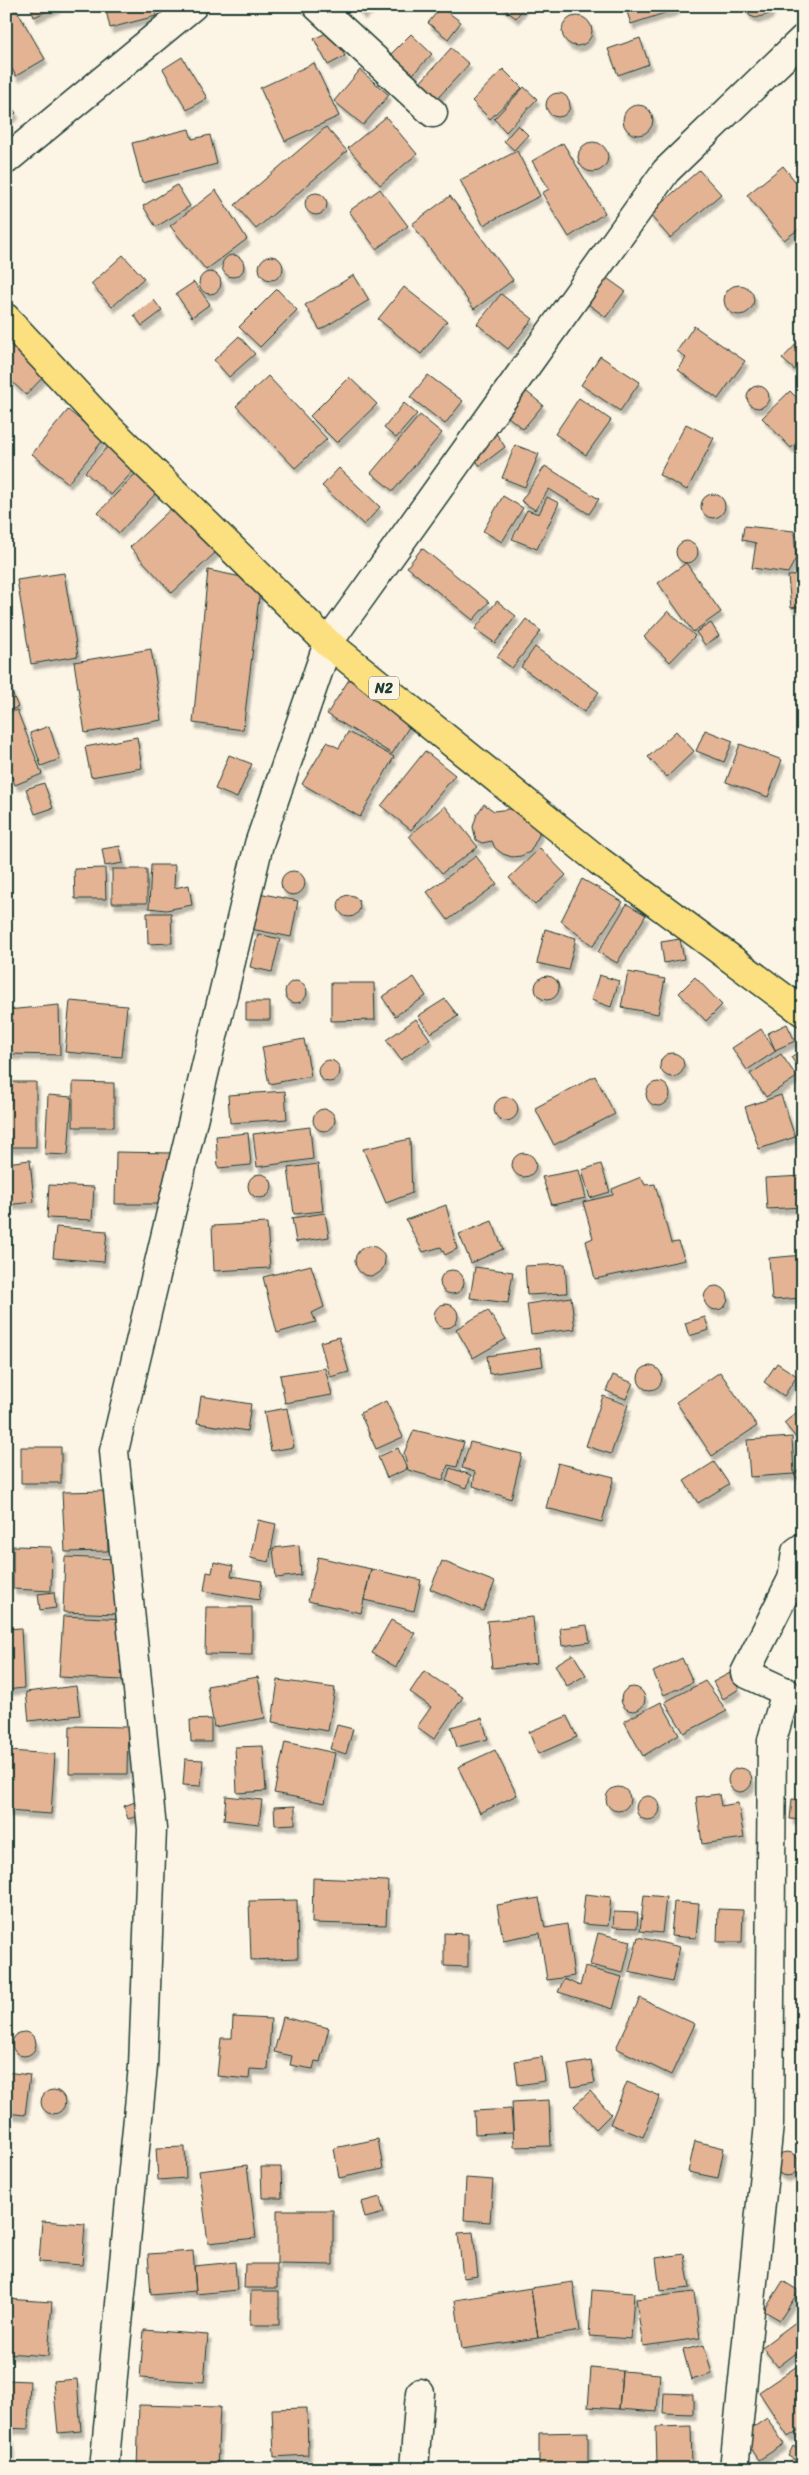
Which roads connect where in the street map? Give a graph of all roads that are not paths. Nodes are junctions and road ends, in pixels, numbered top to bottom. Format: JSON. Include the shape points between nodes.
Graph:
{"nodes":[{"id":1,"x":193,"y":6,"type":"edge"},
{"id":2,"x":317,"y":6,"type":"edge"},
{"id":3,"x":803,"y":39,"type":"edge"},
{"id":4,"x":432,"y":113,"type":"dead end"},
{"id":5,"x":6,"y":160,"type":"edge"},
{"id":6,"x":6,"y":318,"type":"edge"},
{"id":7,"x":328,"y":643,"type":"junction"},
{"id":8,"x":803,"y":1012,"type":"edge"},
{"id":9,"x":803,"y":1547,"type":"edge"},
{"id":10,"x":420,"y":2393,"type":"dead end"},
{"id":11,"x":104,"y":2469,"type":"edge"},
{"id":12,"x":414,"y":2469,"type":"edge"},
{"id":13,"x":734,"y":2469,"type":"edge"}],
"edges":[{"from":1,"to":5,"type":"street"},
{"from":2,"to":4,"type":"street"},
{"from":3,"to":7,"type":"street","via":[[666,171]]},
{"from":6,"to":7,"type":"highway","number":"N2","via":[[104,423]]},
{"from":7,"to":8,"type":"highway","number":"N2","via":[[598,861]]},
{"from":7,"to":11,"type":"street","via":[[259,844],[114,1451],[152,1829],[143,2066]]},
{"from":9,"to":13,"type":"street","via":[[796,1552],[792,1579],[746,1673],[786,1692],[772,1740],[769,2124]]},
{"from":10,"to":12,"type":"street"}]}
